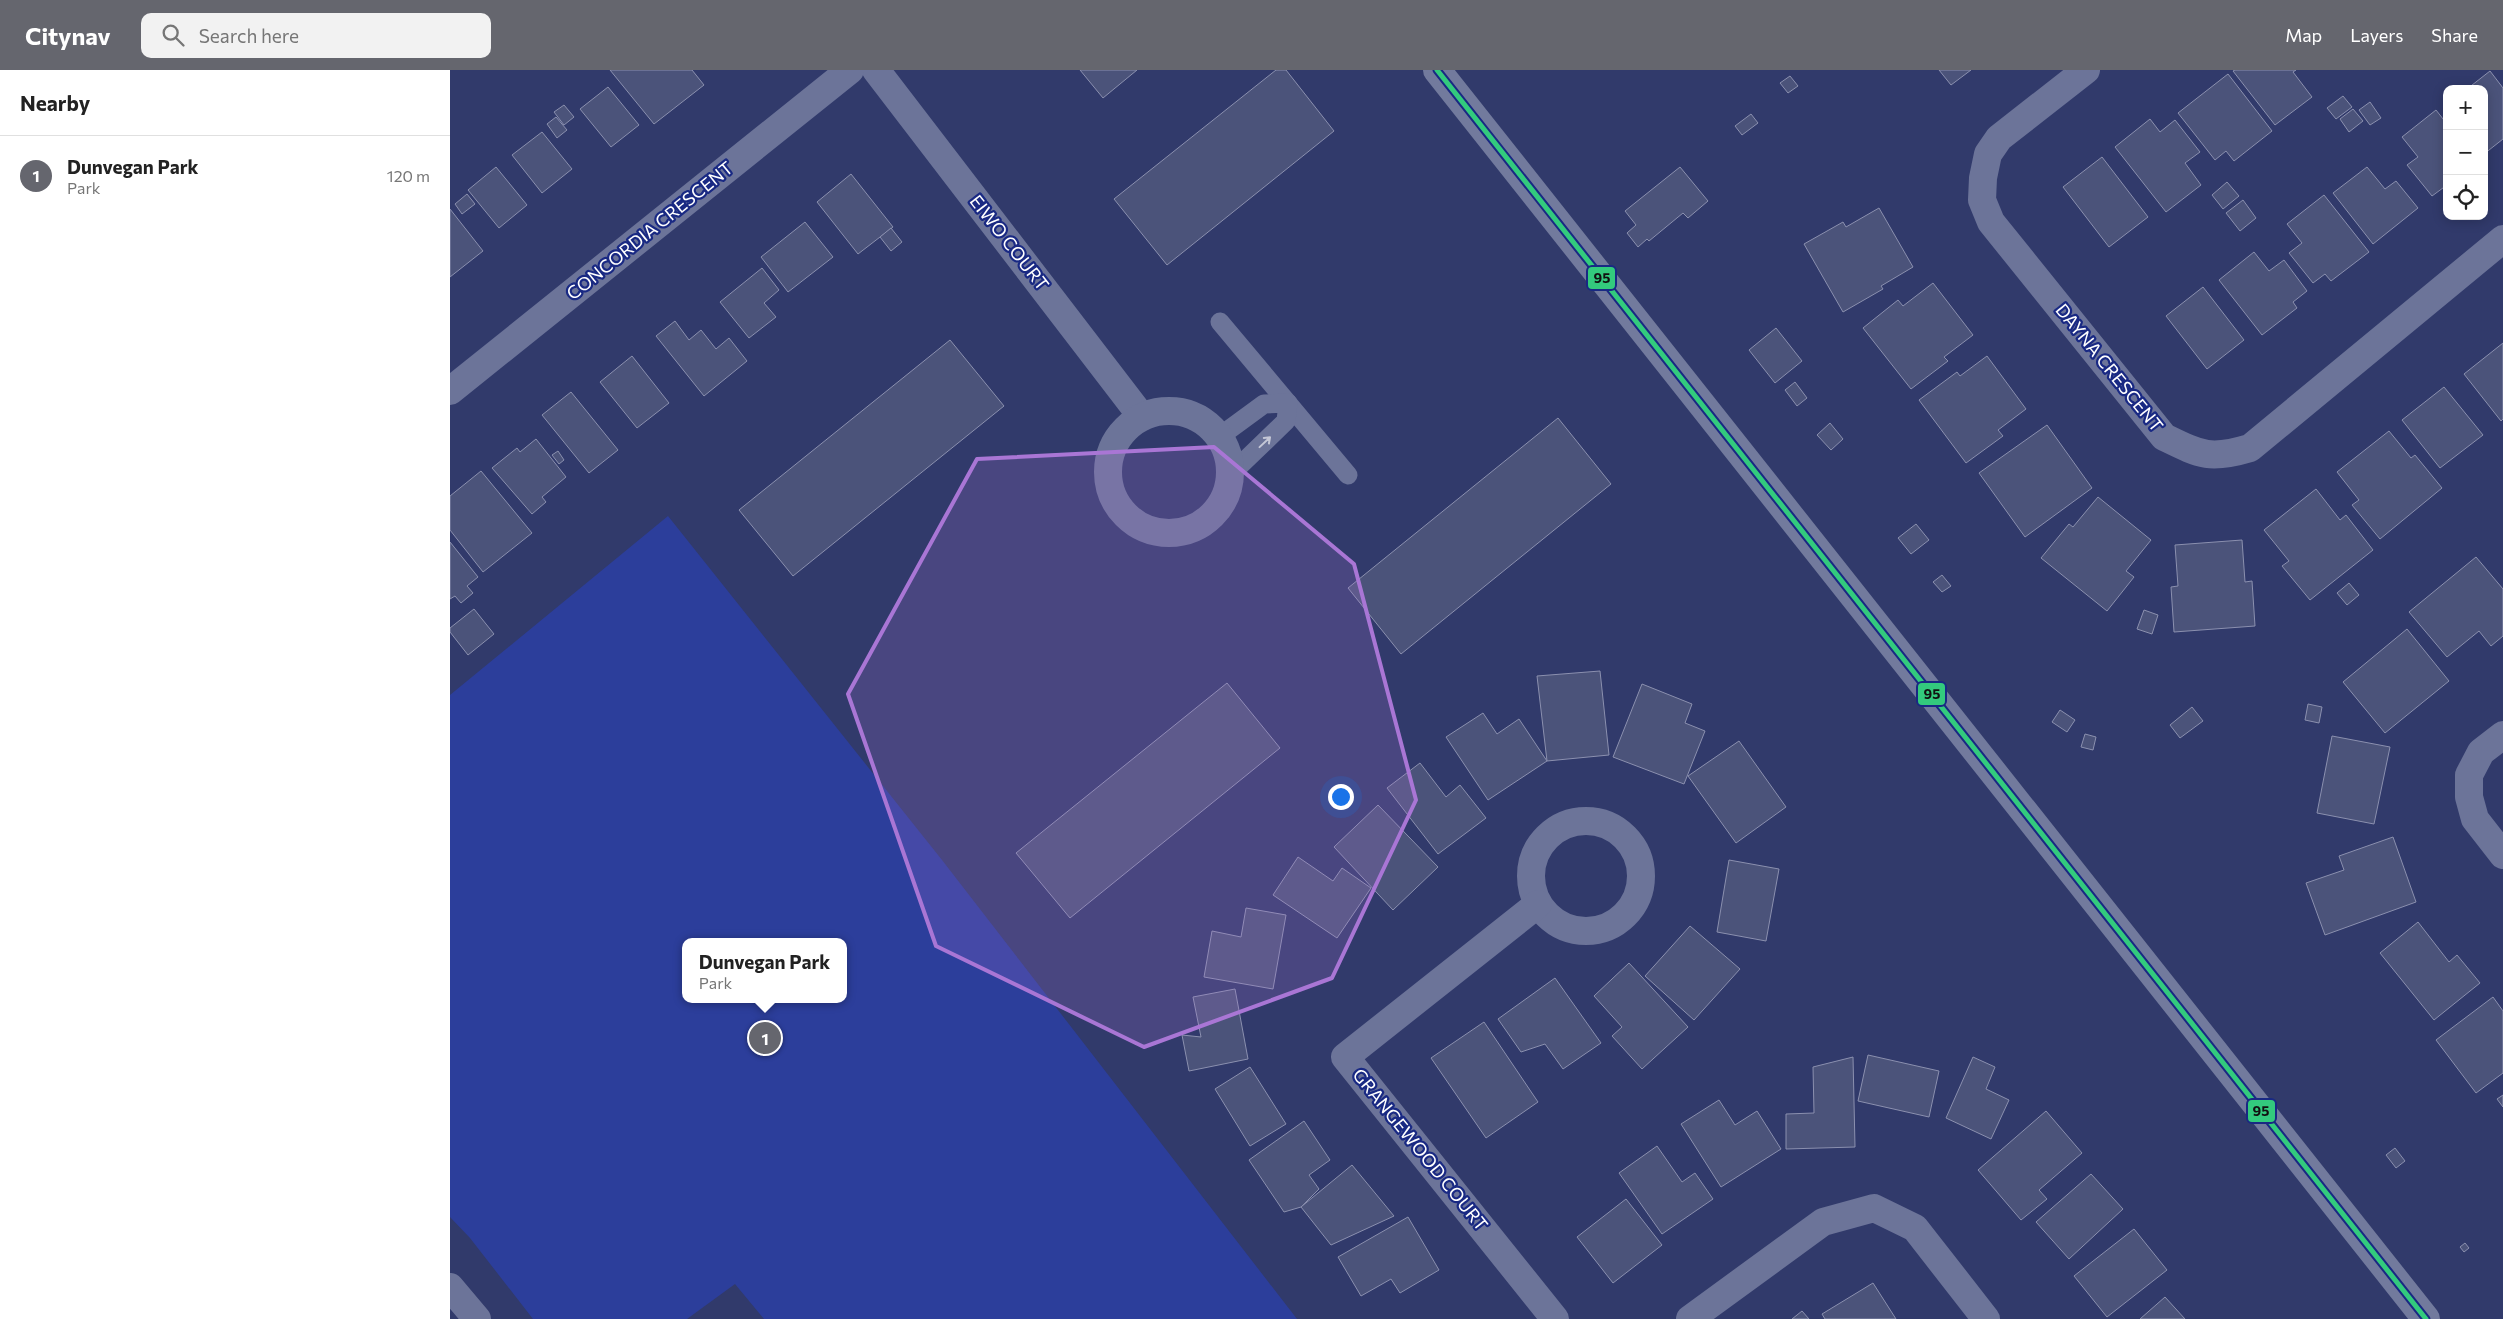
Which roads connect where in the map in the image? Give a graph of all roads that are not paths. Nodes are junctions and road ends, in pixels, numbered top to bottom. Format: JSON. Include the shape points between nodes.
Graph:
{"nodes":[{"id":1,"x":850,"y":70,"type":"edge"},
{"id":2,"x":876,"y":70,"type":"edge"},
{"id":3,"x":1437,"y":70,"type":"edge"},
{"id":4,"x":2086,"y":70,"type":"edge"},
{"id":5,"x":2503,"y":239,"type":"edge"},
{"id":6,"x":1220,"y":322,"type":"dead end"},
{"id":7,"x":450,"y":391,"type":"edge"},
{"id":8,"x":1288,"y":403,"type":"junction"},
{"id":9,"x":1142,"y":417,"type":"junction"},
{"id":10,"x":1219,"y":437,"type":"junction"},
{"id":11,"x":1230,"y":475,"type":"junction"},
{"id":12,"x":1348,"y":475,"type":"dead end"},
{"id":13,"x":2503,"y":735,"type":"edge"},
{"id":14,"x":2503,"y":855,"type":"edge"},
{"id":15,"x":1538,"y":904,"type":"junction"},
{"id":16,"x":450,"y":1287,"type":"edge"},
{"id":17,"x":476,"y":1319,"type":"edge"},
{"id":18,"x":1555,"y":1319,"type":"edge"},
{"id":19,"x":1690,"y":1319,"type":"edge"},
{"id":20,"x":1986,"y":1319,"type":"edge"},
{"id":21,"x":2426,"y":1319,"type":"edge"}],
"edges":[{"from":1,"to":7,"type":"street","name":"CONCORDIA CRESCENT"},
{"from":2,"to":9,"type":"street","name":"EIWO COURT"},
{"from":3,"to":21,"type":"main road"},
{"from":4,"to":5,"type":"street","name":"DAYNA CRESCENT","via":[[1999,138],[1988,154],[1982,200],[1991,222],[2164,437],[2196,452],[2224,455],[2250,448]]},
{"from":6,"to":8,"type":"lane"},
{"from":8,"to":10,"type":"lane","via":[[1264,404]]},
{"from":11,"to":8,"type":"lane","one_way":true,"via":[[1286,421]]},
{"from":8,"to":12,"type":"lane"},
{"from":9,"to":10,"type":"street","via":[[1159,411],[1181,412],[1200,420]]},
{"from":9,"to":11,"type":"street","via":[[1125,429],[1113,446],[1108,462],[1108,483],[1121,511],[1138,525],[1155,532],[1176,533],[1194,528],[1212,516],[1226,496]]},
{"from":10,"to":11,"type":"street","via":[[1228,456]]},
{"from":13,"to":14,"type":"street","via":[[2481,752],[2468,775],[2468,797],[2475,819]]},
{"from":15,"to":15,"type":"street","via":[[1551,918],[1580,931],[1600,930],[1624,916],[1636,901],[1642,883],[1641,864],[1632,844],[1610,826],[1591,821],[1565,825],[1549,835],[1534,856],[1531,875]]},
{"from":15,"to":18,"type":"street","name":"GRANGEWOOD COURT","via":[[1345,1057]]},
{"from":16,"to":17,"type":"street"},
{"from":19,"to":20,"type":"street","via":[[1823,1222],[1874,1208],[1915,1228]]}]}
